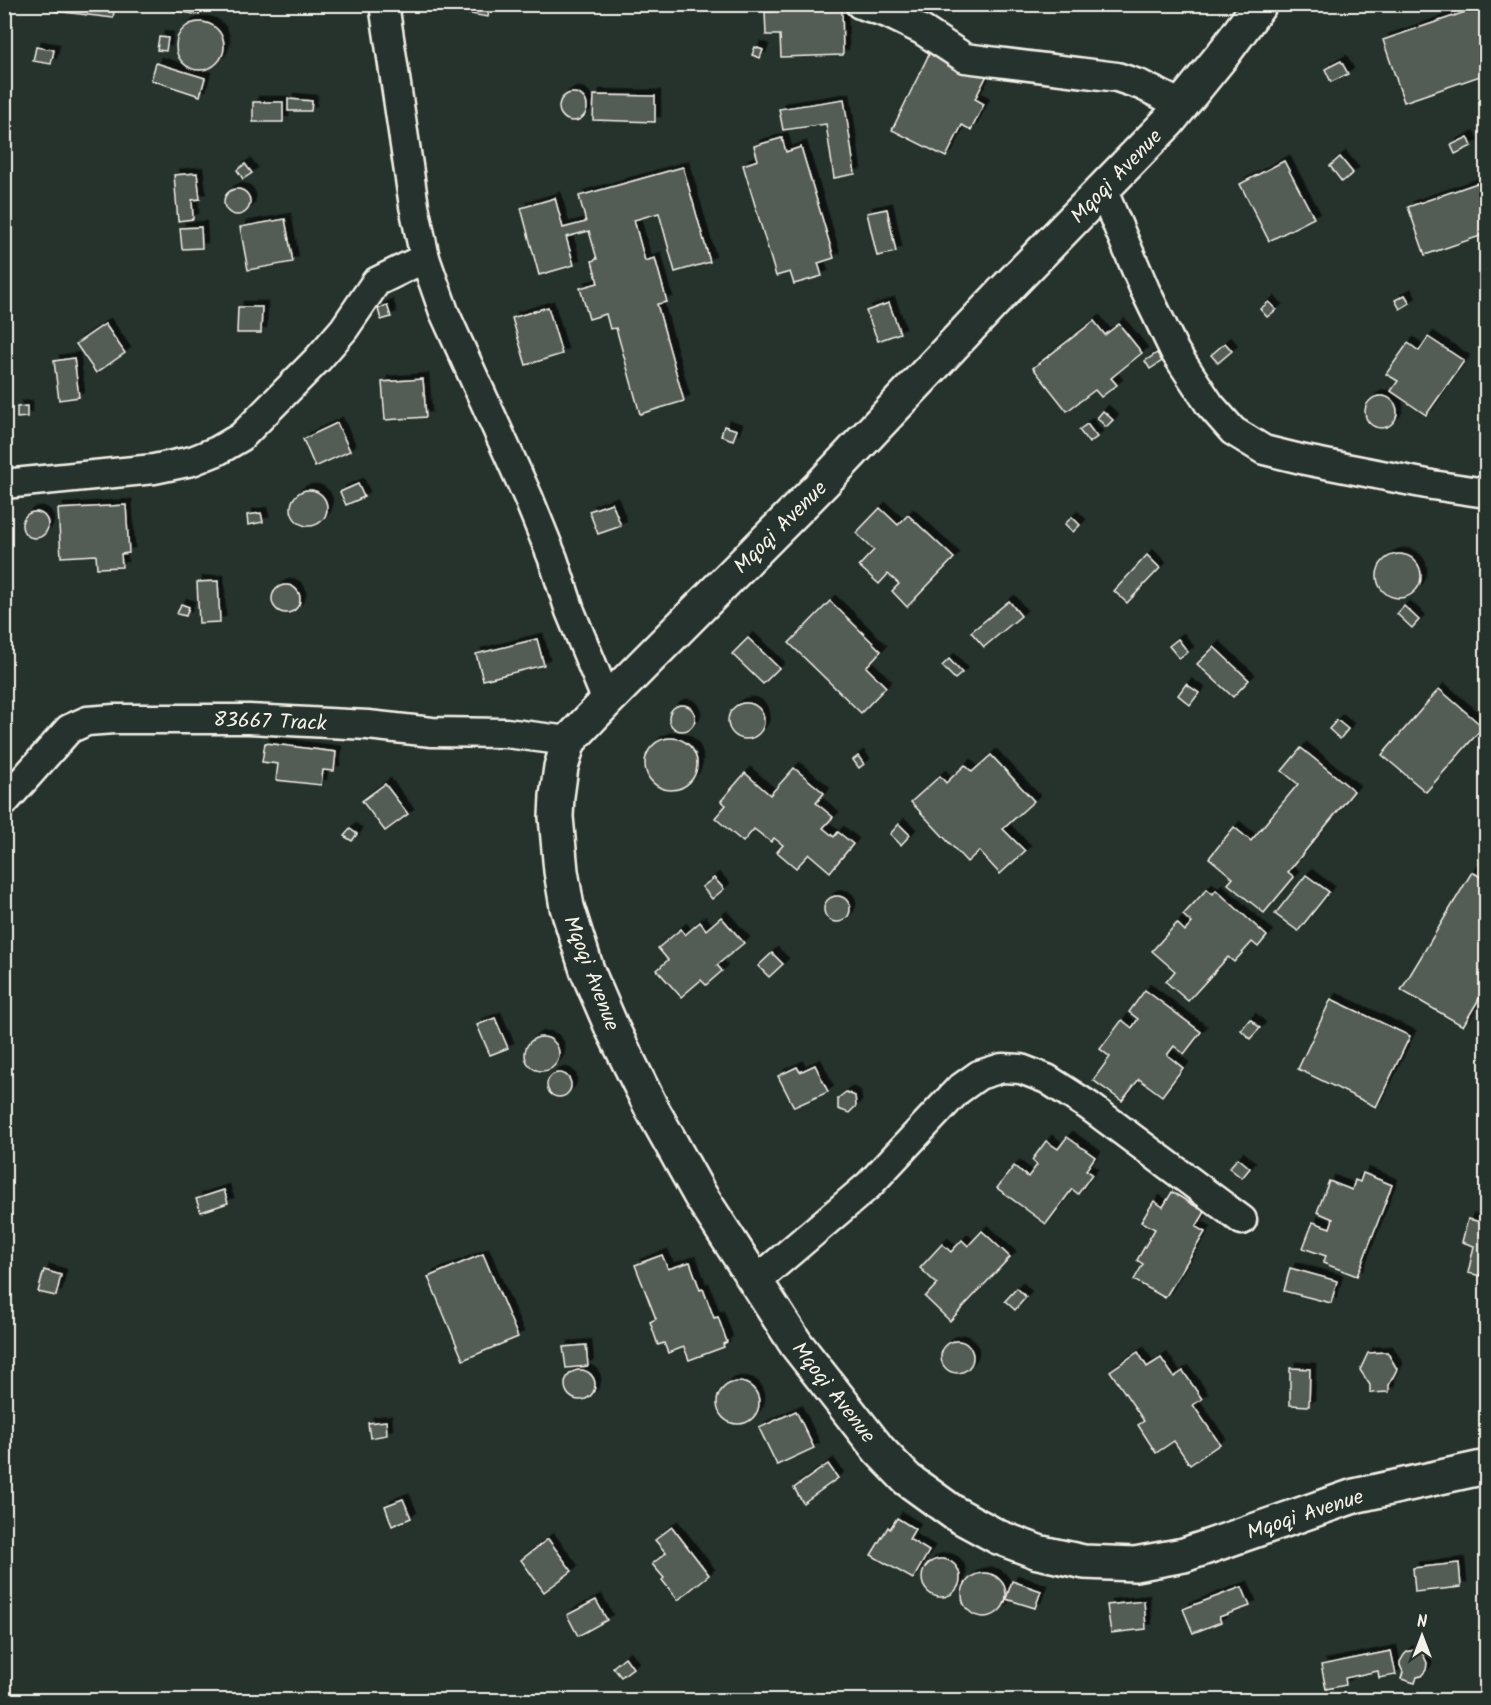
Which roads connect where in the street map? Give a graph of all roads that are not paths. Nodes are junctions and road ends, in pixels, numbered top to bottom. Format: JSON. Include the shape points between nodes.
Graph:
{"nodes":[{"id":1,"x":384,"y":4,"type":"edge"},
{"id":2,"x":860,"y":4,"type":"edge"},
{"id":3,"x":1260,"y":4,"type":"edge"},
{"id":4,"x":1182,"y":105,"type":"junction"},
{"id":5,"x":1103,"y":190,"type":"junction"},
{"id":6,"x":425,"y":258,"type":"junction"},
{"id":7,"x":4,"y":484,"type":"edge"},
{"id":8,"x":1486,"y":493,"type":"edge"},
{"id":9,"x":607,"y":701,"type":"junction"},
{"id":10,"x":568,"y":741,"type":"junction"},
{"id":11,"x":4,"y":802,"type":"edge"},
{"id":12,"x":1242,"y":1220,"type":"dead end"},
{"id":13,"x":756,"y":1281,"type":"junction"},
{"id":14,"x":1486,"y":1467,"type":"edge"}],
"edges":[{"from":1,"to":6,"type":"street"},
{"from":2,"to":4,"type":"street","via":[[922,30],[965,58],[1117,77]]},
{"from":3,"to":4,"type":"street","name":"Mqoqi Avenue"},
{"from":4,"to":5,"type":"street","name":"Mqoqi Avenue"},
{"from":5,"to":8,"type":"street","via":[[1175,352],[1210,405],[1233,431],[1264,450]]},
{"from":5,"to":9,"type":"street","name":"Mqoqi Avenue","via":[[822,484]]},
{"from":6,"to":7,"type":"street","via":[[376,282],[318,359],[241,437],[218,451],[154,469]]},
{"from":6,"to":9,"type":"street","via":[[444,312],[528,497]]},
{"from":9,"to":10,"type":"street","name":"Mqoqi Avenue"},
{"from":10,"to":11,"type":"street","name":"83667 Track","via":[[506,733],[432,732],[249,719],[87,721],[69,729]]},
{"from":10,"to":13,"type":"street","name":"Mqoqi Avenue","via":[[556,817],[567,907],[587,970],[652,1109],[700,1195]]},
{"from":12,"to":13,"type":"street","via":[[1047,1078],[1021,1069],[1002,1068],[979,1075],[958,1090],[869,1185]]},
{"from":13,"to":14,"type":"street","name":"Mqoqi Avenue","via":[[796,1344],[879,1450],[907,1479],[954,1513],[998,1537],[1038,1552],[1084,1563],[1135,1564],[1184,1555],[1354,1496]]}]}
